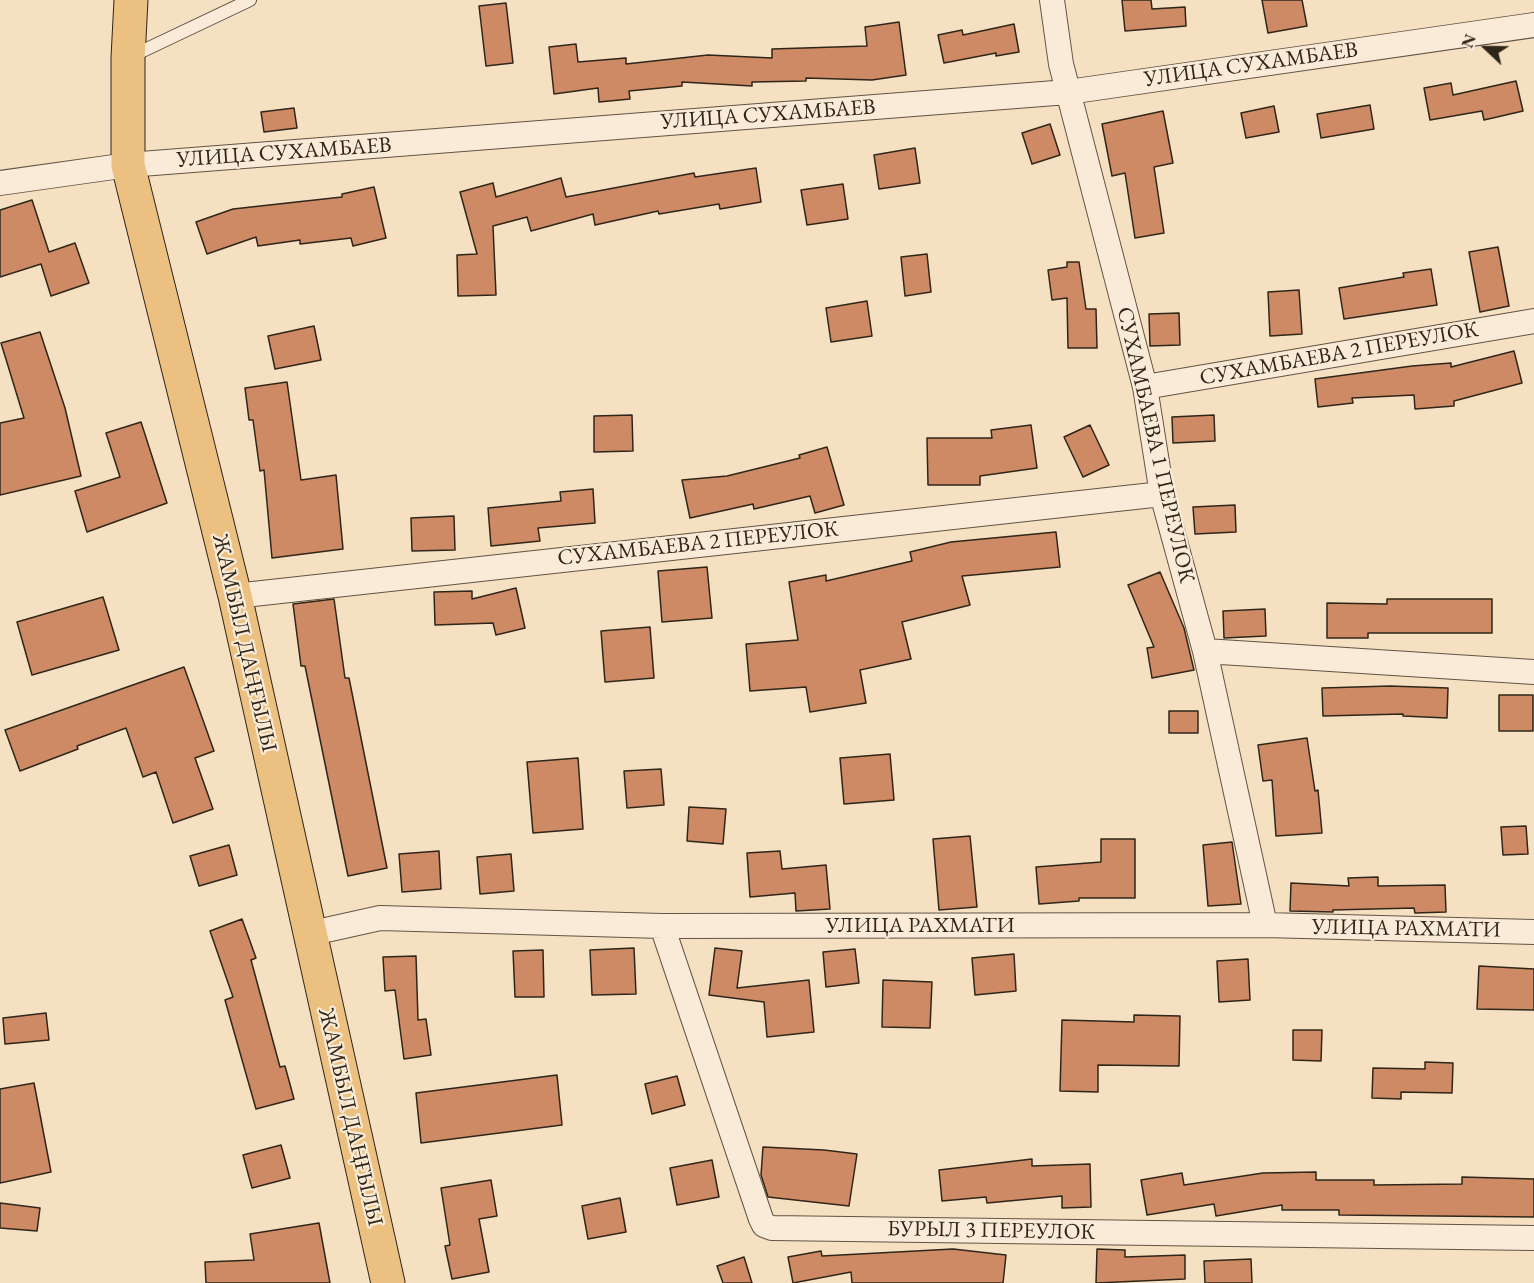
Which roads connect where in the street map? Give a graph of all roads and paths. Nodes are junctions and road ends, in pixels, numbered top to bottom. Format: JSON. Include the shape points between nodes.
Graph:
{"nodes":[{"id":1,"x":131,"y":0,"type":"edge"},
{"id":2,"x":249,"y":0,"type":"edge"},
{"id":3,"x":1053,"y":0,"type":"edge"},
{"id":4,"x":1534,"y":25,"type":"edge"},
{"id":5,"x":128,"y":58,"type":"junction"},
{"id":6,"x":1068,"y":92,"type":"junction"},
{"id":7,"x":128,"y":165,"type":"junction"},
{"id":8,"x":0,"y":183,"type":"edge"},
{"id":9,"x":1534,"y":321,"type":"edge"},
{"id":10,"x":1144,"y":387,"type":"junction"},
{"id":11,"x":1162,"y":494,"type":"junction"},
{"id":12,"x":234,"y":596,"type":"junction"},
{"id":13,"x":1205,"y":651,"type":"junction"},
{"id":14,"x":1534,"y":672,"type":"edge"},
{"id":15,"x":1265,"y":925,"type":"junction"},
{"id":16,"x":662,"y":926,"type":"junction"},
{"id":17,"x":1534,"y":932,"type":"edge"},
{"id":18,"x":308,"y":933,"type":"junction"},
{"id":19,"x":1534,"y":1238,"type":"edge"},
{"id":20,"x":388,"y":1283,"type":"edge"}],
"edges":[{"from":1,"to":5,"type":"main road","name":"ЖАМБЫЛ ДАҢҒЫЛЫ"},
{"from":2,"to":5,"type":"lane"},
{"from":3,"to":6,"type":"street","name":"СУХАМБАЕВА 1 ПЕРЕУЛОК"},
{"from":4,"to":6,"type":"street","name":"УЛИЦА СУХАМБАЕВ"},
{"from":5,"to":7,"type":"main road","name":"ЖАМБЫЛ ДАҢҒЫЛЫ"},
{"from":6,"to":7,"type":"street","name":"УЛИЦА СУХАМБАЕВ"},
{"from":6,"to":10,"type":"street","name":"СУХАМБАЕВА 1 ПЕРЕУЛОК"},
{"from":7,"to":8,"type":"street","name":"УЛИЦА СУХАМБАЕВ"},
{"from":7,"to":12,"type":"main road","name":"ЖАМБЫЛ ДАҢҒЫЛЫ"},
{"from":9,"to":10,"type":"street","name":"СУХАМБАЕВА 2 ПЕРЕУЛОК"},
{"from":10,"to":11,"type":"street","name":"СУХАМБАЕВА 1 ПЕРЕУЛОК"},
{"from":11,"to":12,"type":"street","name":"СУХАМБАЕВА 2 ПЕРЕУЛОК"},
{"from":11,"to":13,"type":"street","name":"СУХАМБАЕВА 1 ПЕРЕУЛОК"},
{"from":12,"to":18,"type":"main road","name":"ЖАМБЫЛ ДАҢҒЫЛЫ"},
{"from":13,"to":14,"type":"street"},
{"from":13,"to":15,"type":"street","name":"СУХАМБАЕВА 1 ПЕРЕУЛОК"},
{"from":15,"to":16,"type":"street","name":"УЛИЦА РАХМАТИ"},
{"from":15,"to":17,"type":"street","name":"УЛИЦА РАХМАТИ"},
{"from":16,"to":18,"type":"street","name":"УЛИЦА РАХМАТИ","via":[[380,918]]},
{"from":16,"to":19,"type":"street","name":"БУРЫЛ 3 ПЕРЕУЛОК","via":[[761,1219],[772,1228]]},
{"from":18,"to":20,"type":"main road","name":"ЖАМБЫЛ ДАҢҒЫЛЫ"}]}
